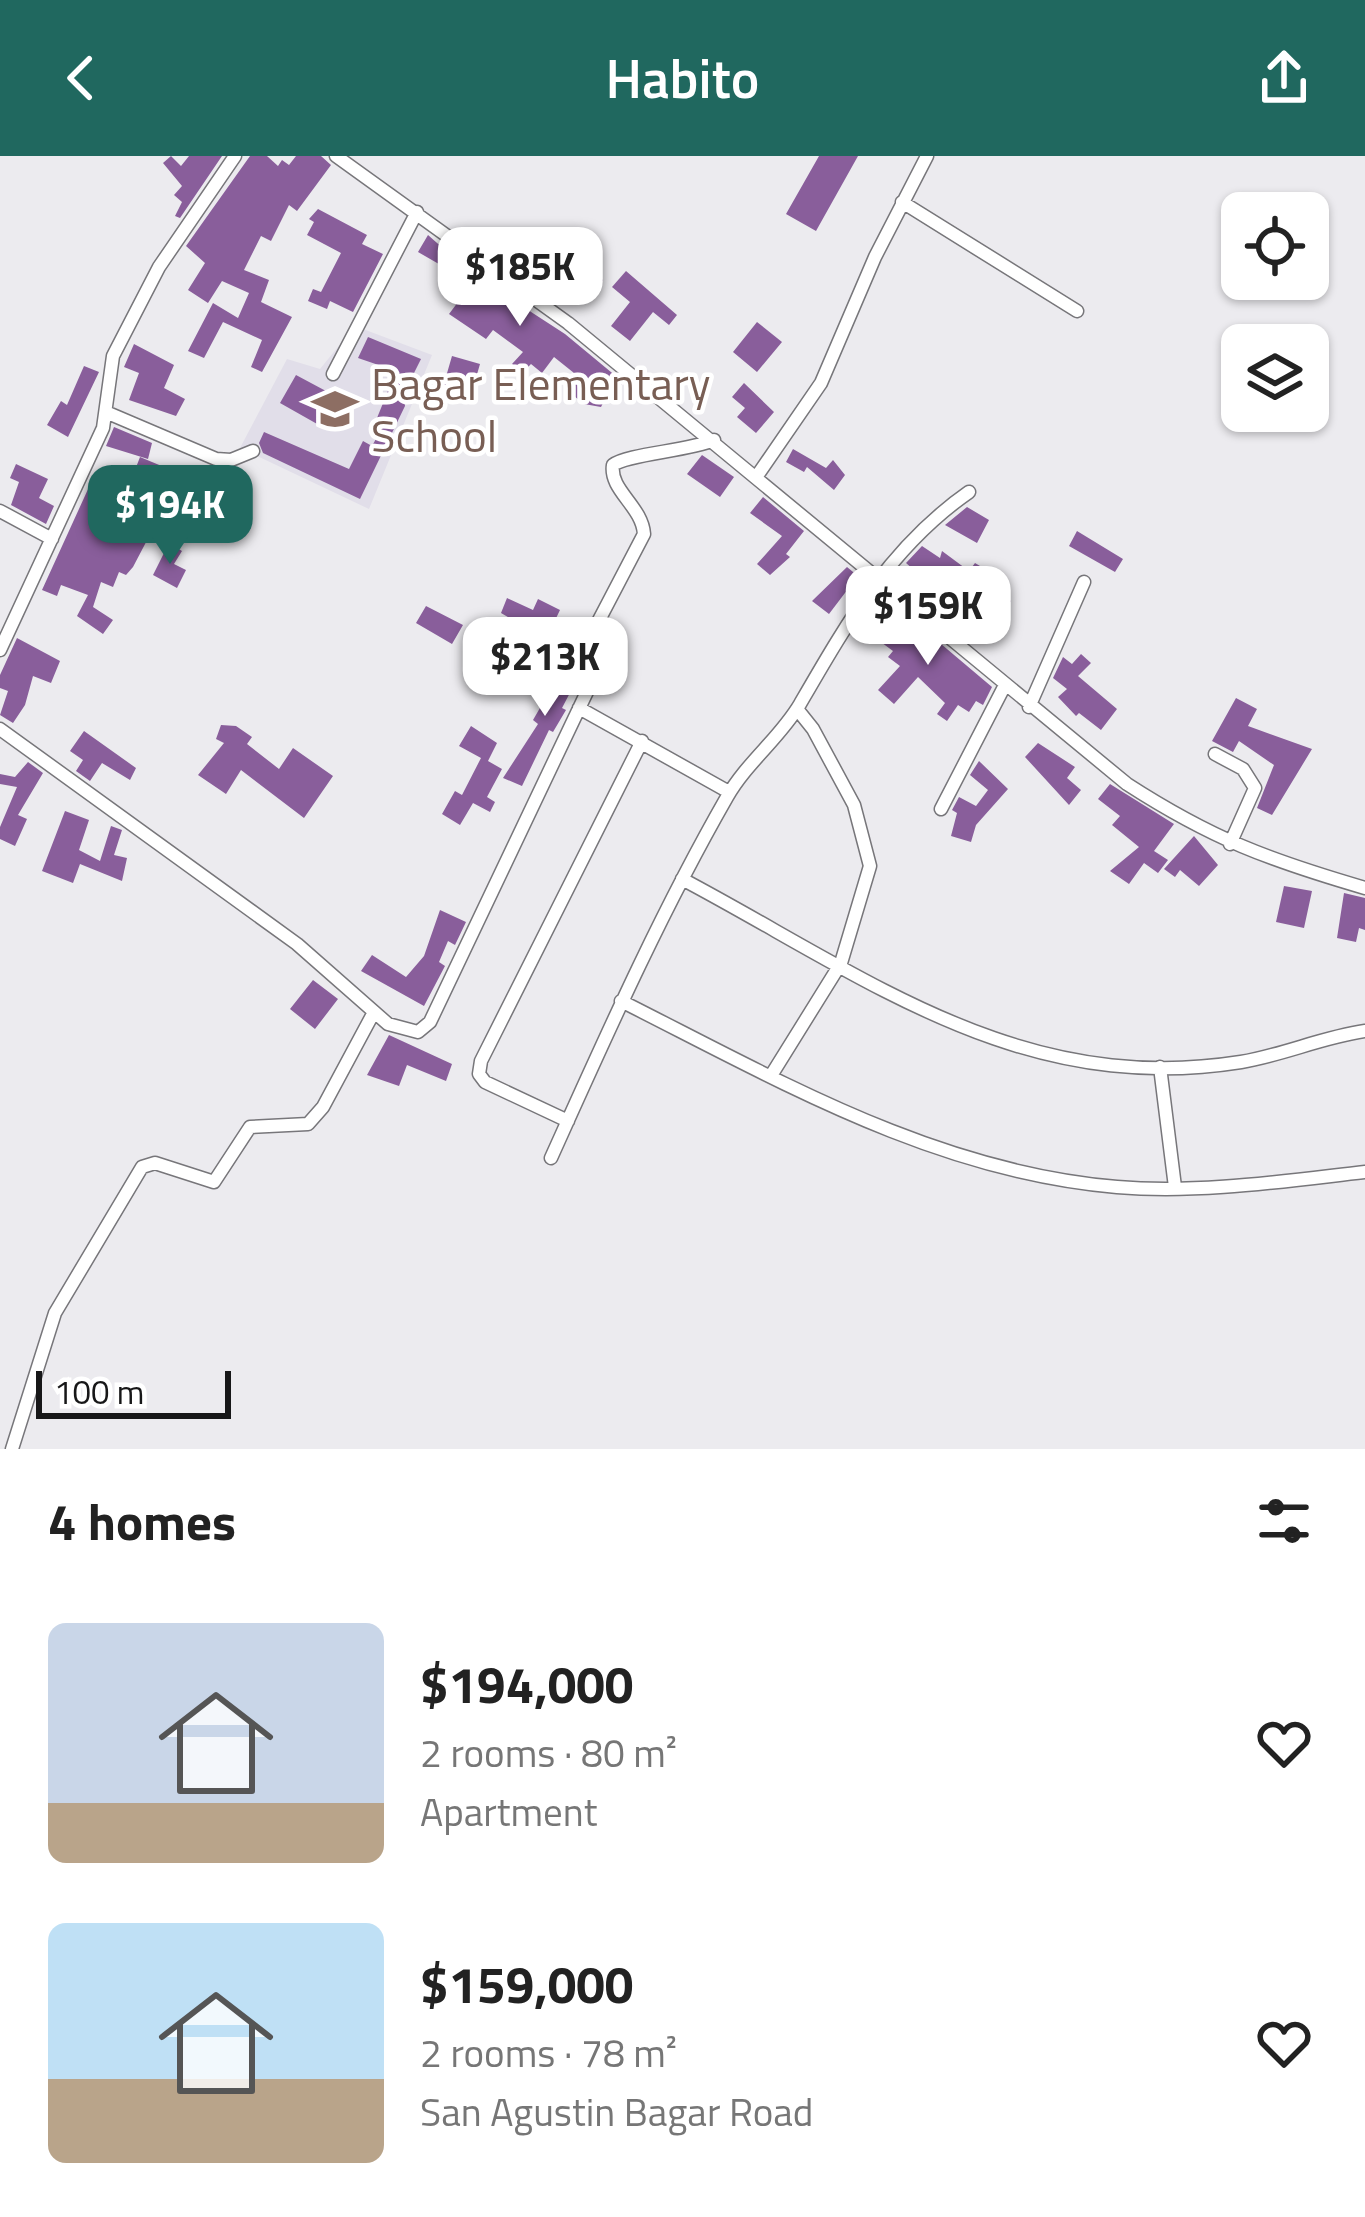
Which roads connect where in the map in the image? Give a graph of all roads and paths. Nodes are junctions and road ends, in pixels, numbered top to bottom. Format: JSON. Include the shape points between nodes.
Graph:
{"nodes":[{"id":1,"x":236,"y":156,"type":"edge"},
{"id":2,"x":336,"y":156,"type":"edge"},
{"id":3,"x":927,"y":156,"type":"edge"},
{"id":4,"x":902,"y":202,"type":"junction"},
{"id":5,"x":417,"y":212,"type":"junction"},
{"id":6,"x":1077,"y":311,"type":"dead end"},
{"id":7,"x":333,"y":374,"type":"dead end"},
{"id":8,"x":108,"y":413,"type":"junction"},
{"id":9,"x":714,"y":440,"type":"junction"},
{"id":10,"x":253,"y":451,"type":"dead end"},
{"id":11,"x":757,"y":476,"type":"junction"},
{"id":12,"x":968,"y":492,"type":"dead end"},
{"id":13,"x":0,"y":511,"type":"edge"},
{"id":14,"x":52,"y":539,"type":"junction"},
{"id":15,"x":878,"y":578,"type":"junction"},
{"id":16,"x":1084,"y":582,"type":"dead end"},
{"id":17,"x":0,"y":650,"type":"edge"},
{"id":18,"x":1004,"y":687,"type":"junction"},
{"id":19,"x":1029,"y":707,"type":"junction"},
{"id":20,"x":579,"y":708,"type":"junction"},
{"id":21,"x":797,"y":709,"type":"junction"},
{"id":22,"x":0,"y":730,"type":"edge"},
{"id":23,"x":642,"y":741,"type":"junction"},
{"id":24,"x":1215,"y":754,"type":"dead end"},
{"id":25,"x":729,"y":792,"type":"junction"},
{"id":26,"x":941,"y":809,"type":"dead end"},
{"id":27,"x":1230,"y":844,"type":"junction"},
{"id":28,"x":682,"y":879,"type":"junction"},
{"id":29,"x":1365,"y":888,"type":"edge"},
{"id":30,"x":841,"y":963,"type":"junction"},
{"id":31,"x":621,"y":1001,"type":"junction"},
{"id":32,"x":374,"y":1012,"type":"junction"},
{"id":33,"x":1365,"y":1031,"type":"edge"},
{"id":34,"x":1160,"y":1067,"type":"junction"},
{"id":35,"x":772,"y":1074,"type":"junction"},
{"id":36,"x":568,"y":1120,"type":"junction"},
{"id":37,"x":550,"y":1158,"type":"dead end"},
{"id":38,"x":1365,"y":1172,"type":"edge"},
{"id":39,"x":1175,"y":1187,"type":"junction"},
{"id":40,"x":12,"y":1449,"type":"edge"}],
"edges":[{"from":1,"to":8,"type":"street","via":[[159,267],[113,356]]},
{"from":2,"to":5,"type":"street"},
{"from":3,"to":4,"type":"street"},
{"from":4,"to":6,"type":"street"},
{"from":4,"to":11,"type":"street","via":[[831,364]]},
{"from":5,"to":7,"type":"street"},
{"from":5,"to":9,"type":"street"},
{"from":8,"to":10,"type":"street","via":[[216,459]]},
{"from":8,"to":14,"type":"street"},
{"from":9,"to":11,"type":"street"},
{"from":9,"to":20,"type":"street","via":[[613,465],[613,481],[640,513],[644,534],[597,624],[598,668]]},
{"from":11,"to":15,"type":"street"},
{"from":12,"to":15,"type":"street"},
{"from":13,"to":14,"type":"street"},
{"from":14,"to":17,"type":"street"},
{"from":15,"to":18,"type":"street"},
{"from":15,"to":21,"type":"street"},
{"from":16,"to":19,"type":"street"},
{"from":18,"to":19,"type":"street"},
{"from":18,"to":26,"type":"street"},
{"from":19,"to":27,"type":"street","via":[[1127,784]]},
{"from":20,"to":23,"type":"street"},
{"from":20,"to":32,"type":"street","via":[[430,1022],[410,1032]]},
{"from":21,"to":25,"type":"street"},
{"from":21,"to":30,"type":"street","via":[[854,806],[870,866]]},
{"from":22,"to":32,"type":"street","via":[[297,944]]},
{"from":23,"to":25,"type":"street"},
{"from":23,"to":36,"type":"street","via":[[481,1061],[485,1082]]},
{"from":24,"to":27,"type":"street","via":[[1255,788]]},
{"from":25,"to":28,"type":"street"},
{"from":27,"to":29,"type":"street"},
{"from":28,"to":30,"type":"street"},
{"from":28,"to":31,"type":"street"},
{"from":30,"to":34,"type":"street","via":[[982,1038],[1094,1066]]},
{"from":30,"to":35,"type":"street"},
{"from":31,"to":35,"type":"street"},
{"from":31,"to":36,"type":"street"},
{"from":32,"to":40,"type":"street","via":[[308,1124],[250,1127],[214,1182],[155,1162],[142,1167],[55,1313]]},
{"from":33,"to":34,"type":"street","via":[[1240,1062]]},
{"from":34,"to":39,"type":"street"},
{"from":35,"to":39,"type":"street","via":[[833,1108],[960,1158],[1118,1187]]},
{"from":36,"to":37,"type":"street"},
{"from":38,"to":39,"type":"street"}]}
